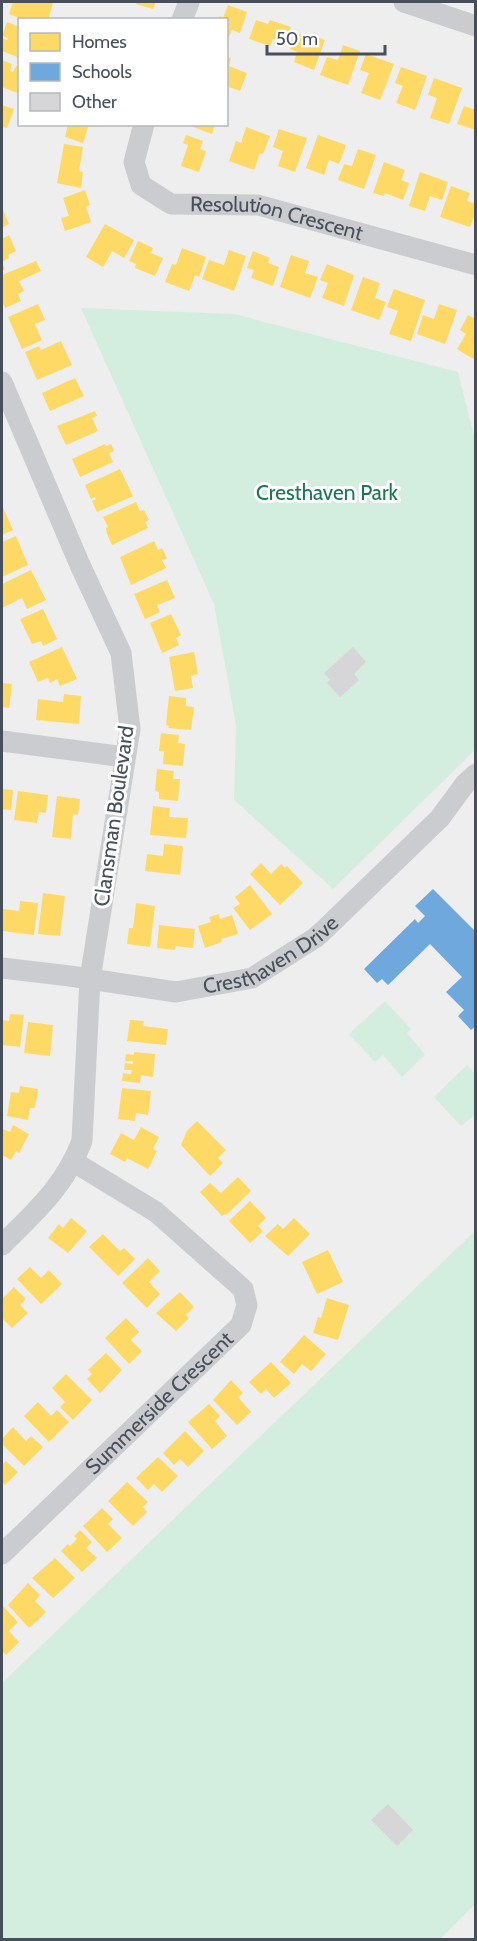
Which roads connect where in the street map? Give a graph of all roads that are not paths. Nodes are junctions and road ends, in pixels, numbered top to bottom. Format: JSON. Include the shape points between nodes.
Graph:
{"nodes":[{"id":1,"x":189,"y":2,"type":"edge"},
{"id":2,"x":404,"y":2,"type":"edge"},
{"id":3,"x":183,"y":18,"type":"edge"},
{"id":4,"x":476,"y":26,"type":"edge"},
{"id":5,"x":143,"y":126,"type":"edge"},
{"id":6,"x":476,"y":266,"type":"edge"},
{"id":7,"x":2,"y":382,"type":"edge"},
{"id":8,"x":2,"y":741,"type":"edge"},
{"id":9,"x":125,"y":757,"type":"junction"},
{"id":10,"x":476,"y":774,"type":"edge"},
{"id":11,"x":2,"y":968,"type":"edge"},
{"id":12,"x":90,"y":979,"type":"junction"},
{"id":13,"x":74,"y":1162,"type":"junction"},
{"id":14,"x":2,"y":1245,"type":"edge"},
{"id":15,"x":2,"y":1554,"type":"edge"}],
"edges":[{"from":1,"to":3,"type":"street"},
{"from":2,"to":4,"type":"street"},
{"from":5,"to":6,"type":"street","name":"Resolution Crescent","via":[[134,162],[141,185],[171,204],[258,205]]},
{"from":7,"to":9,"type":"street","name":"Clansman Boulevard","via":[[121,653],[130,729]]},
{"from":8,"to":9,"type":"street"},
{"from":9,"to":12,"type":"street","name":"Clansman Boulevard"},
{"from":10,"to":12,"type":"street","name":"Cresthaven Drive","via":[[440,818],[315,938],[252,978],[176,992]]},
{"from":11,"to":12,"type":"street","name":"Cresthaven Drive"},
{"from":12,"to":13,"type":"street","name":"Clansman Boulevard","via":[[82,1141]]},
{"from":13,"to":14,"type":"street","name":"Clansman Boulevard","via":[[49,1198]]},
{"from":13,"to":15,"type":"street","name":"Summerside Crescent","via":[[156,1212],[243,1289],[247,1305],[240,1325]]}]}
